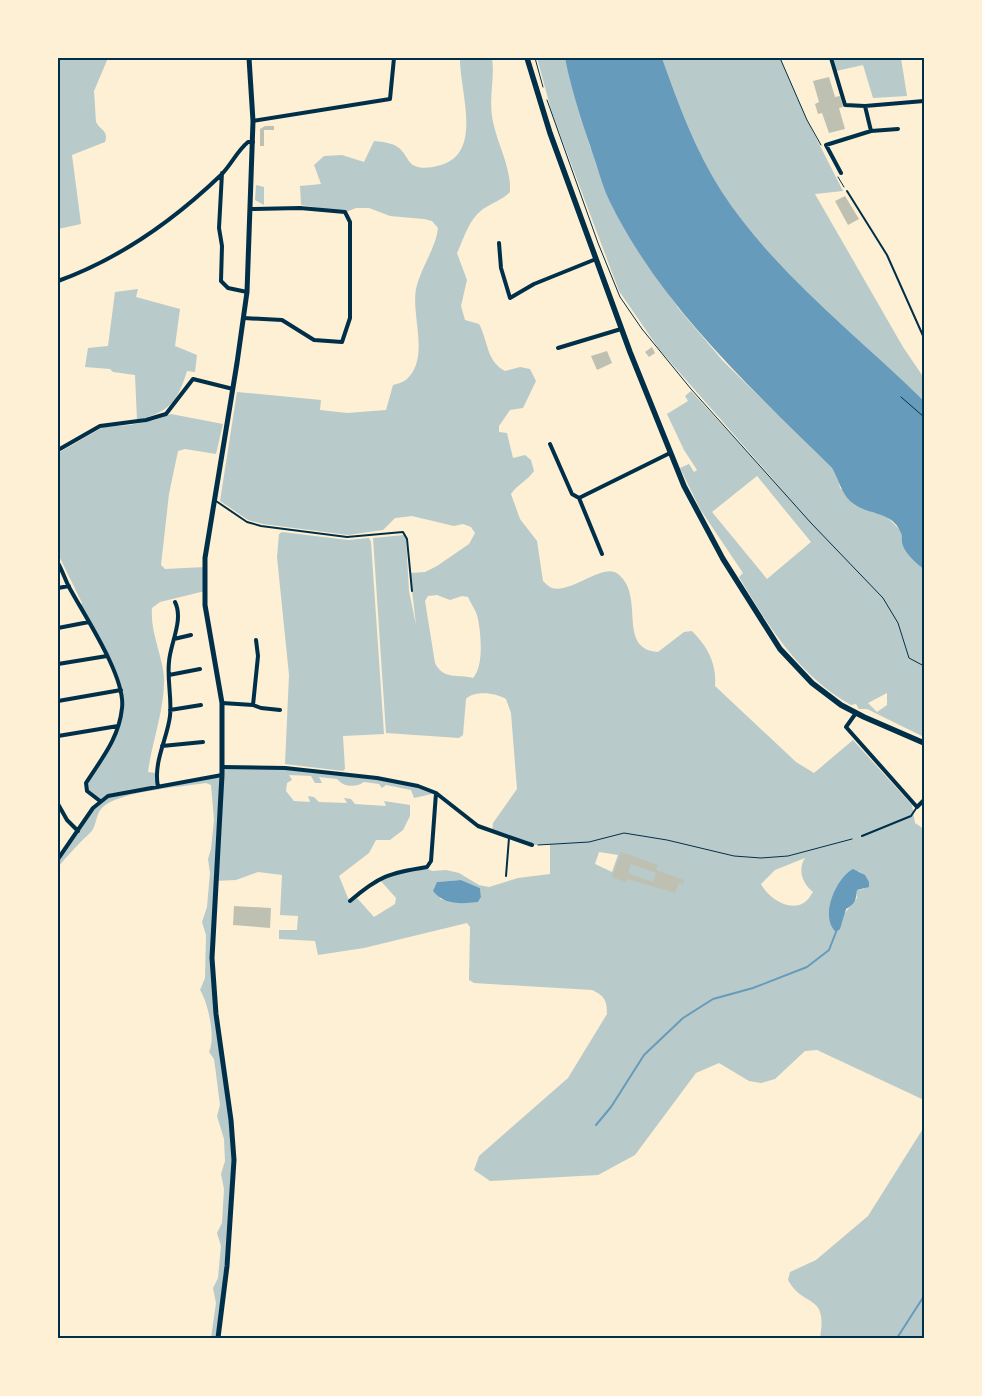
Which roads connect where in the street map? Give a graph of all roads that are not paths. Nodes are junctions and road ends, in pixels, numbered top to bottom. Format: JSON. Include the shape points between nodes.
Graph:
{"nodes":[{"id":1,"x":249,"y":58,"type":"edge"},
{"id":2,"x":394,"y":58,"type":"edge"},
{"id":3,"x":528,"y":58,"type":"edge"},
{"id":4,"x":830,"y":58,"type":"edge"},
{"id":5,"x":924,"y":101,"type":"edge"},
{"id":6,"x":864,"y":106,"type":"junction"},
{"id":7,"x":253,"y":120,"type":"junction"},
{"id":8,"x":898,"y":129,"type":"dead end"},
{"id":9,"x":871,"y":131,"type":"junction"},
{"id":10,"x":253,"y":142,"type":"junction"},
{"id":11,"x":838,"y":173,"type":"road end"},
{"id":12,"x":222,"y":174,"type":"junction"},
{"id":13,"x":847,"y":191,"type":"road end"},
{"id":14,"x":251,"y":209,"type":"junction"},
{"id":15,"x":498,"y":243,"type":"dead end"},
{"id":16,"x":596,"y":258,"type":"junction"},
{"id":17,"x":58,"y":281,"type":"edge"},
{"id":18,"x":247,"y":292,"type":"junction"},
{"id":19,"x":244,"y":318,"type":"junction"},
{"id":20,"x":621,"y":329,"type":"junction"},
{"id":21,"x":924,"y":338,"type":"edge"},
{"id":22,"x":558,"y":348,"type":"dead end"},
{"id":23,"x":233,"y":390,"type":"junction"},
{"id":24,"x":550,"y":444,"type":"dead end"},
{"id":25,"x":58,"y":450,"type":"edge"},
{"id":26,"x":670,"y":453,"type":"junction"},
{"id":27,"x":579,"y":498,"type":"junction"},
{"id":28,"x":214,"y":500,"type":"junction"},
{"id":29,"x":602,"y":554,"type":"dead end"},
{"id":30,"x":58,"y":562,"type":"edge"},
{"id":31,"x":69,"y":586,"type":"junction"},
{"id":32,"x":58,"y":588,"type":"edge"},
{"id":33,"x":412,"y":591,"type":"dead end"},
{"id":34,"x":175,"y":602,"type":"dead end"},
{"id":35,"x":89,"y":622,"type":"junction"},
{"id":36,"x":58,"y":628,"type":"edge"},
{"id":37,"x":191,"y":635,"type":"dead end"},
{"id":38,"x":174,"y":639,"type":"junction"},
{"id":39,"x":256,"y":640,"type":"dead end"},
{"id":40,"x":107,"y":656,"type":"junction"},
{"id":41,"x":58,"y":664,"type":"edge"},
{"id":42,"x":200,"y":669,"type":"dead end"},
{"id":43,"x":168,"y":675,"type":"junction"},
{"id":44,"x":121,"y":690,"type":"junction"},
{"id":45,"x":58,"y":701,"type":"edge"},
{"id":46,"x":222,"y":703,"type":"junction"},
{"id":47,"x":202,"y":705,"type":"dead end"},
{"id":48,"x":254,"y":705,"type":"junction"},
{"id":49,"x":170,"y":710,"type":"junction"},
{"id":50,"x":280,"y":710,"type":"dead end"},
{"id":51,"x":856,"y":713,"type":"junction"},
{"id":52,"x":118,"y":726,"type":"junction"},
{"id":53,"x":58,"y":736,"type":"edge"},
{"id":54,"x":203,"y":742,"type":"dead end"},
{"id":55,"x":924,"y":742,"type":"edge"},
{"id":56,"x":162,"y":746,"type":"junction"},
{"id":57,"x":222,"y":767,"type":"junction"},
{"id":58,"x":222,"y":775,"type":"junction"},
{"id":59,"x":158,"y":787,"type":"junction"},
{"id":60,"x":436,"y":793,"type":"junction"},
{"id":61,"x":924,"y":800,"type":"edge"},
{"id":62,"x":100,"y":801,"type":"junction"},
{"id":63,"x":58,"y":804,"type":"edge"},
{"id":64,"x":917,"y":807,"type":"junction"},
{"id":65,"x":78,"y":831,"type":"junction"},
{"id":66,"x":862,"y":836,"type":"dead end"},
{"id":67,"x":509,"y":838,"type":"junction"},
{"id":68,"x":532,"y":846,"type":"road end"},
{"id":69,"x":58,"y":859,"type":"edge"},
{"id":70,"x":506,"y":876,"type":"dead end"},
{"id":71,"x":350,"y":901,"type":"dead end"},
{"id":72,"x":218,"y":1338,"type":"edge"}],
"edges":[{"from":1,"to":7,"type":"main road"},
{"from":2,"to":7,"type":"street","via":[[390,99]]},
{"from":3,"to":16,"type":"main road","via":[[550,133]]},
{"from":4,"to":6,"type":"street","via":[[845,104]]},
{"from":5,"to":6,"type":"street"},
{"from":6,"to":9,"type":"street"},
{"from":7,"to":10,"type":"main road"},
{"from":8,"to":9,"type":"street"},
{"from":9,"to":11,"type":"street","via":[[826,145]]},
{"from":10,"to":12,"type":"street","via":[[242,147]]},
{"from":10,"to":14,"type":"main road"},
{"from":12,"to":17,"type":"street","via":[[169,220],[138,241]]},
{"from":12,"to":18,"type":"street","via":[[221,281],[228,288]]},
{"from":13,"to":21,"type":"lane","via":[[883,247]]},
{"from":14,"to":18,"type":"main road"},
{"from":14,"to":19,"type":"street","via":[[300,208],[345,212],[350,222],[350,318],[348,332],[342,342],[337,343],[314,340],[282,320]]},
{"from":15,"to":16,"type":"street","via":[[510,298],[534,284]]},
{"from":16,"to":20,"type":"main road"},
{"from":18,"to":19,"type":"main road"},
{"from":19,"to":23,"type":"main road"},
{"from":20,"to":22,"type":"street"},
{"from":20,"to":26,"type":"main road"},
{"from":23,"to":25,"type":"street","via":[[193,379],[166,414],[100,426]]},
{"from":23,"to":28,"type":"main road"},
{"from":24,"to":27,"type":"street","via":[[572,494]]},
{"from":26,"to":27,"type":"street"},
{"from":26,"to":51,"type":"main road","via":[[706,529],[780,649],[812,683]]},
{"from":27,"to":29,"type":"street"},
{"from":28,"to":33,"type":"lane","via":[[247,522],[261,526],[347,538],[402,532],[407,539]]},
{"from":28,"to":46,"type":"main road","via":[[205,558],[205,592]]},
{"from":30,"to":31,"type":"street"},
{"from":31,"to":32,"type":"street"},
{"from":31,"to":35,"type":"street"},
{"from":34,"to":38,"type":"street","via":[[178,608]]},
{"from":35,"to":36,"type":"street"},
{"from":35,"to":40,"type":"street"},
{"from":37,"to":38,"type":"street"},
{"from":38,"to":43,"type":"street"},
{"from":39,"to":48,"type":"street"},
{"from":40,"to":41,"type":"street"},
{"from":40,"to":44,"type":"street"},
{"from":42,"to":43,"type":"street"},
{"from":43,"to":49,"type":"street"},
{"from":44,"to":45,"type":"street"},
{"from":44,"to":52,"type":"street","via":[[123,706]]},
{"from":46,"to":48,"type":"street"},
{"from":46,"to":57,"type":"main road"},
{"from":47,"to":49,"type":"street"},
{"from":48,"to":50,"type":"street"},
{"from":49,"to":56,"type":"street"},
{"from":51,"to":55,"type":"main road"},
{"from":51,"to":64,"type":"street","via":[[846,727]]},
{"from":52,"to":53,"type":"street"},
{"from":52,"to":62,"type":"street","via":[[106,755],[86,783],[87,791]]},
{"from":54,"to":56,"type":"street"},
{"from":56,"to":59,"type":"street"},
{"from":57,"to":58,"type":"main road"},
{"from":57,"to":60,"type":"street","via":[[285,768],[377,778]]},
{"from":58,"to":59,"type":"street"},
{"from":58,"to":72,"type":"main road","via":[[212,958],[234,1160],[227,1266]]},
{"from":59,"to":62,"type":"street","via":[[108,796]]},
{"from":60,"to":67,"type":"street","via":[[478,826]]},
{"from":60,"to":71,"type":"street","via":[[431,861],[427,867],[393,872],[379,878]]},
{"from":61,"to":64,"type":"street"},
{"from":62,"to":65,"type":"street"},
{"from":63,"to":65,"type":"street"},
{"from":64,"to":66,"type":"lane","via":[[911,816]]},
{"from":65,"to":69,"type":"street"},
{"from":67,"to":68,"type":"street"},
{"from":67,"to":70,"type":"lane"}]}
